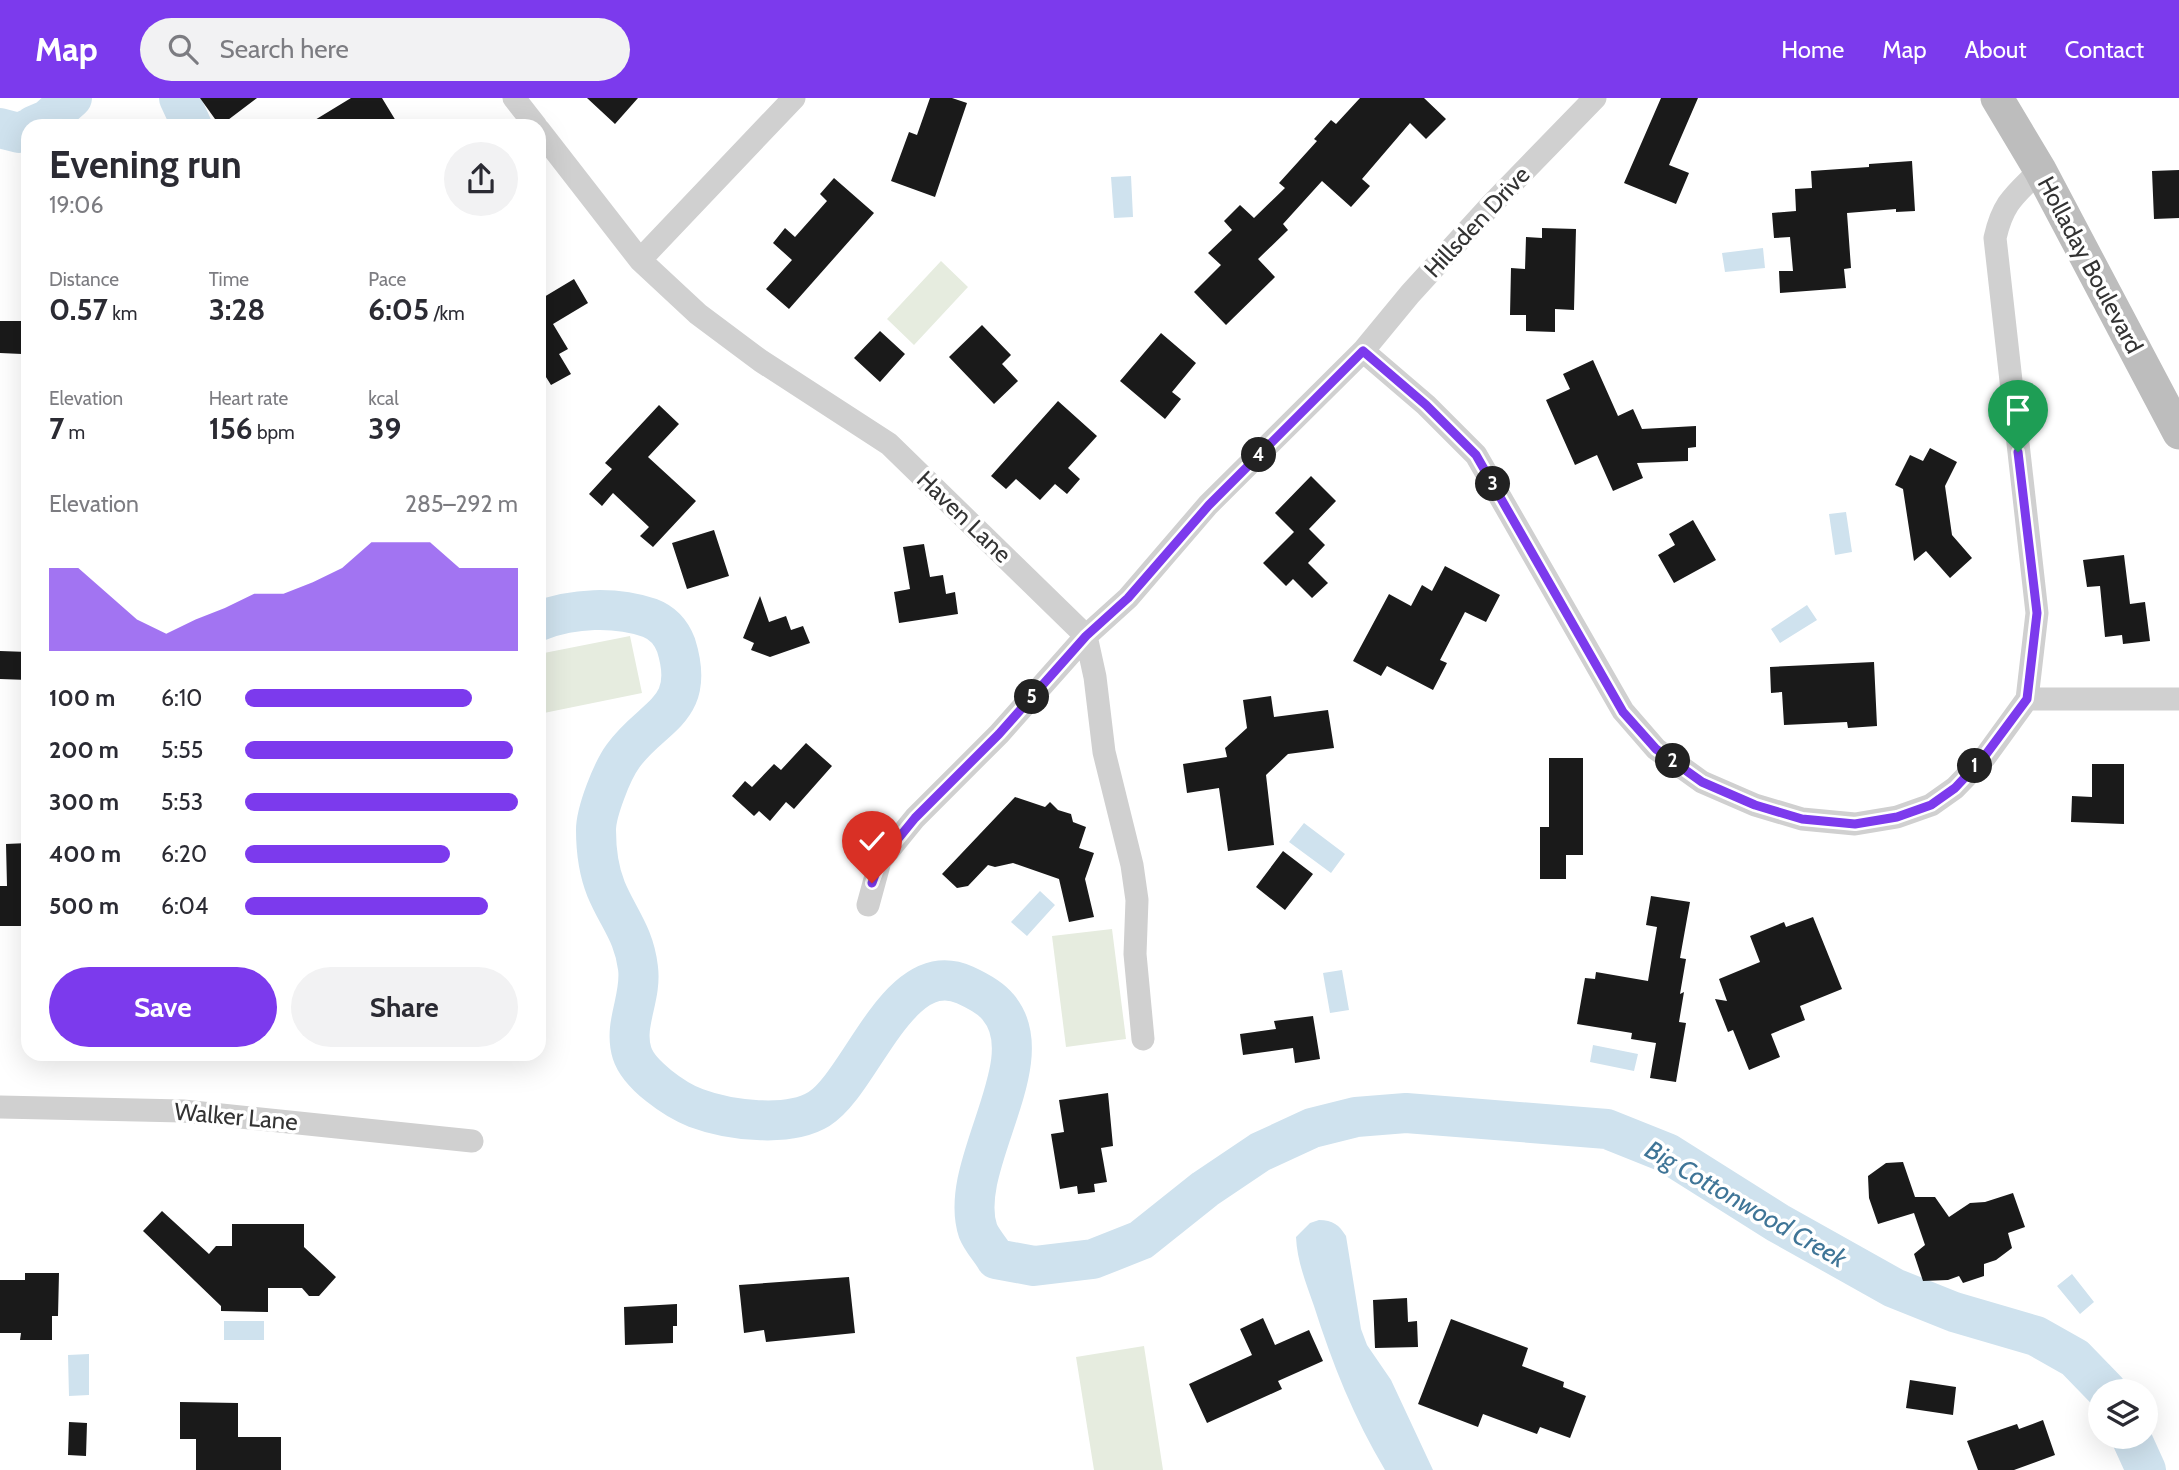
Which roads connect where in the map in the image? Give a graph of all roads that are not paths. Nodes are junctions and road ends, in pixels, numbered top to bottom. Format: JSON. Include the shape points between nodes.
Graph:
{"nodes":[{"id":1,"x":514,"y":98,"type":"edge"},
{"id":2,"x":794,"y":98,"type":"edge"},
{"id":3,"x":1595,"y":98,"type":"edge"},
{"id":4,"x":1997,"y":98,"type":"edge"},
{"id":5,"x":530,"y":119,"type":"edge"},
{"id":6,"x":546,"y":139,"type":"edge"},
{"id":7,"x":2040,"y":170,"type":"junction"},
{"id":8,"x":640,"y":260,"type":"junction"},
{"id":9,"x":1363,"y":351,"type":"junction"},
{"id":10,"x":2179,"y":433,"type":"edge"},
{"id":11,"x":1086,"y":636,"type":"junction"},
{"id":12,"x":2027,"y":699,"type":"junction"},
{"id":13,"x":2179,"y":699,"type":"edge"},
{"id":14,"x":868,"y":905,"type":"dead end"},
{"id":15,"x":1143,"y":1039,"type":"dead end"},
{"id":16,"x":0,"y":1107,"type":"edge"},
{"id":17,"x":472,"y":1141,"type":"dead end"}],
"edges":[{"from":1,"to":5,"type":"street"},
{"from":2,"to":8,"type":"street"},
{"from":3,"to":9,"type":"street","name":"Hillsden Drive","via":[[1493,202]]},
{"from":4,"to":7,"type":"main road","name":"Holladay Boulevard"},
{"from":6,"to":8,"type":"street","name":"Haven Lane"},
{"from":7,"to":10,"type":"main road","name":"Holladay Boulevard"},
{"from":7,"to":12,"type":"street","via":[[2000,214],[1995,238],[2037,613]]},
{"from":8,"to":11,"type":"street","name":"Haven Lane","via":[[698,314],[761,361],[889,444]]},
{"from":9,"to":11,"type":"street","name":"Hillsden Drive","via":[[1209,505],[1128,598]]},
{"from":9,"to":12,"type":"street","via":[[1476,455],[1623,712],[1656,749],[1702,782],[1802,819],[1855,824],[1897,817],[1931,805],[1955,788]]},
{"from":11,"to":14,"type":"street","name":"Hillsden Drive","via":[[880,861]]},
{"from":11,"to":15,"type":"street","via":[[1104,752],[1137,900],[1135,954]]},
{"from":12,"to":13,"type":"street"},
{"from":16,"to":17,"type":"street","name":"Walker Lane","via":[[183,1111]]}]}
